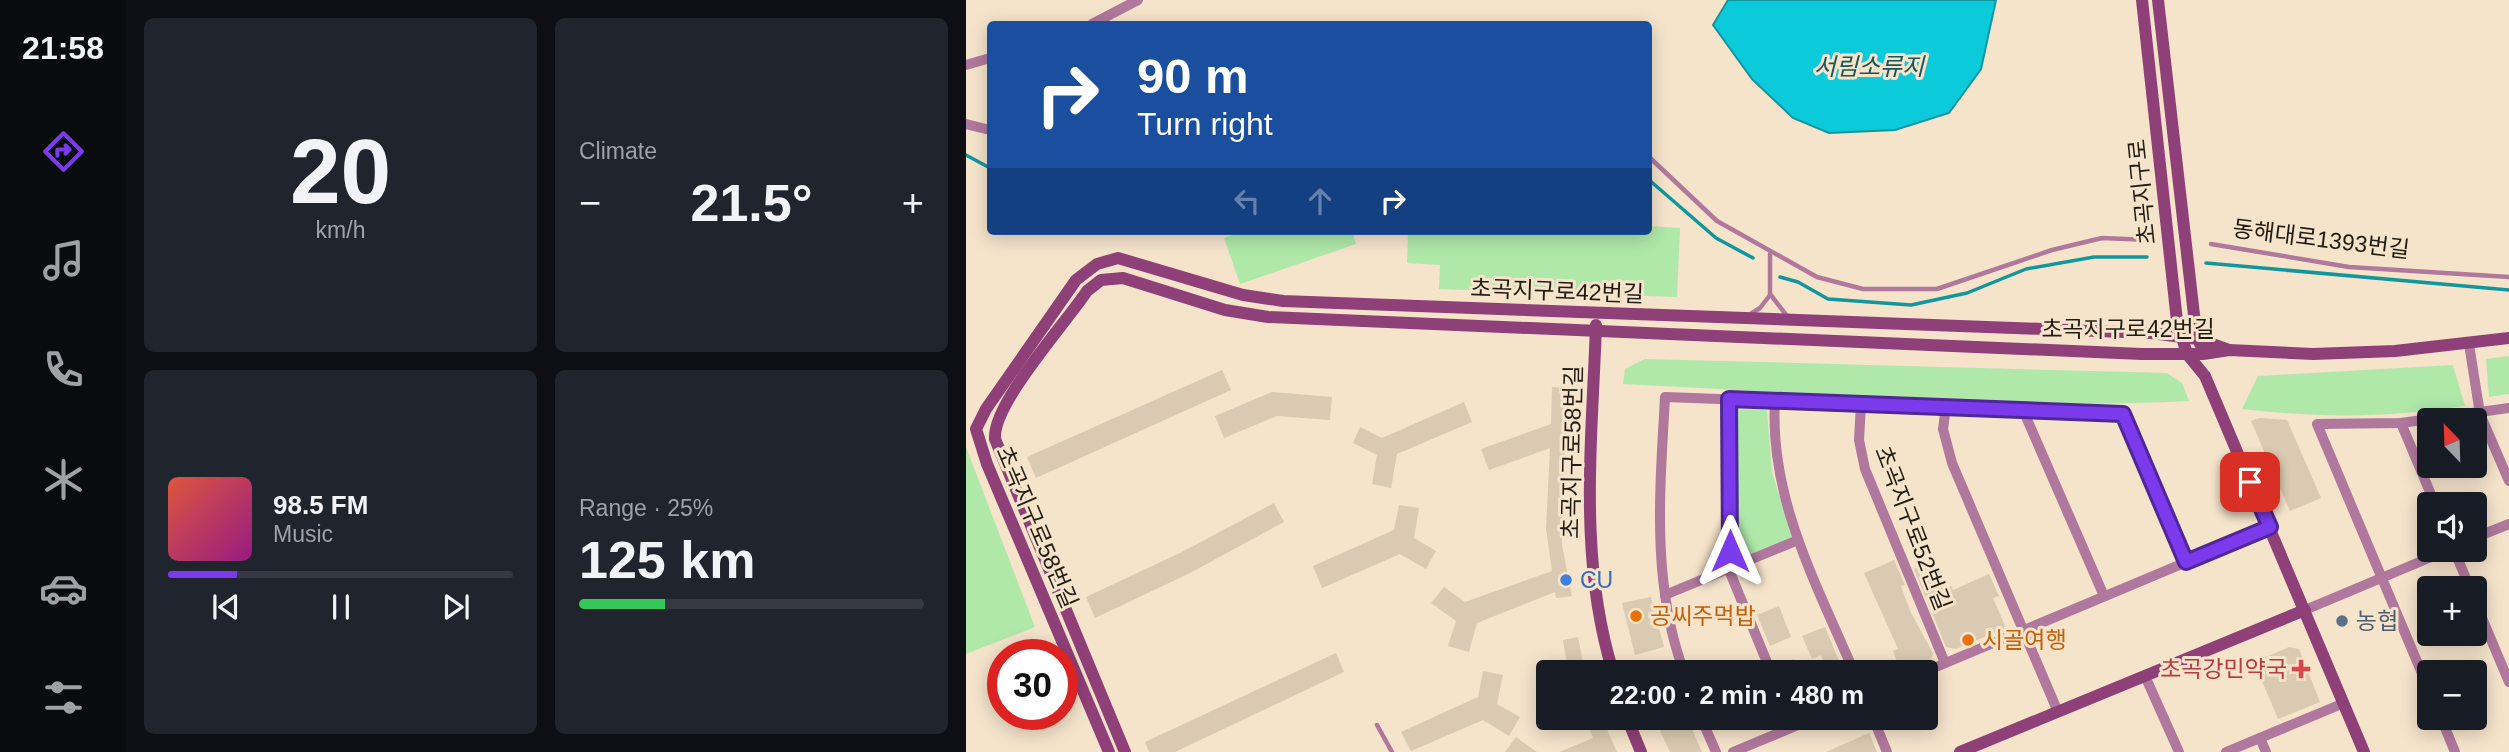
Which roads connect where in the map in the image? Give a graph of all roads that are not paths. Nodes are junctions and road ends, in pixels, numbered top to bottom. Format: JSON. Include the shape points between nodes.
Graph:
{"nodes":[{"id":1,"x":1138,"y":0,"type":"edge"},
{"id":2,"x":2142,"y":0,"type":"edge"},
{"id":3,"x":2158,"y":0,"type":"edge"},
{"id":4,"x":1098,"y":21,"type":"edge"},
{"id":5,"x":987,"y":59,"type":"edge"},
{"id":6,"x":966,"y":65,"type":"edge"},
{"id":7,"x":966,"y":124,"type":"edge"},
{"id":8,"x":987,"y":129,"type":"edge"},
{"id":9,"x":1652,"y":160,"type":"edge"},
{"id":10,"x":2150,"y":240,"type":"dead end"},
{"id":11,"x":2211,"y":244,"type":"dead end"},
{"id":12,"x":1770,"y":253,"type":"junction"},
{"id":13,"x":1097,"y":264,"type":"joint"},
{"id":14,"x":2509,"y":277,"type":"edge"},
{"id":15,"x":1101,"y":280,"type":"joint"},
{"id":16,"x":1770,"y":294,"type":"junction"},
{"id":17,"x":1596,"y":314,"type":"junction"},
{"id":18,"x":1743,"y":318,"type":"junction"},
{"id":19,"x":1791,"y":320,"type":"junction"},
{"id":20,"x":2078,"y":330,"type":"junction"},
{"id":21,"x":1596,"y":332,"type":"junction"},
{"id":22,"x":2182,"y":337,"type":"junction"},
{"id":23,"x":2509,"y":338,"type":"edge"},
{"id":24,"x":2199,"y":339,"type":"junction"},
{"id":25,"x":2469,"y":344,"type":"junction"},
{"id":26,"x":2229,"y":350,"type":"junction"},
{"id":27,"x":2078,"y":351,"type":"junction"},
{"id":28,"x":2188,"y":354,"type":"junction"},
{"id":29,"x":2203,"y":354,"type":"junction"},
{"id":30,"x":2203,"y":372,"type":"junction"},
{"id":31,"x":1729,"y":399,"type":"junction"},
{"id":32,"x":1775,"y":401,"type":"junction"},
{"id":33,"x":1861,"y":404,"type":"junction"},
{"id":34,"x":1945,"y":407,"type":"junction"},
{"id":35,"x":2479,"y":408,"type":"edge"},
{"id":36,"x":2509,"y":408,"type":"edge"},
{"id":37,"x":2023,"y":410,"type":"junction"},
{"id":38,"x":2487,"y":413,"type":"edge"},
{"id":39,"x":2417,"y":421,"type":"edge"},
{"id":40,"x":2401,"y":423,"type":"junction"},
{"id":41,"x":2487,"y":430,"type":"edge"},
{"id":42,"x":2509,"y":481,"type":"edge"},
{"id":43,"x":2430,"y":492,"type":"edge"},
{"id":44,"x":2509,"y":524,"type":"edge"},
{"id":45,"x":2270,"y":527,"type":"junction"},
{"id":46,"x":2487,"y":533,"type":"edge"},
{"id":47,"x":1798,"y":540,"type":"junction"},
{"id":48,"x":2186,"y":562,"type":"junction"},
{"id":49,"x":2419,"y":562,"type":"edge"},
{"id":50,"x":1729,"y":570,"type":"junction"},
{"id":51,"x":2382,"y":577,"type":"junction"},
{"id":52,"x":1665,"y":595,"type":"junction"},
{"id":53,"x":2104,"y":596,"type":"junction"},
{"id":54,"x":2305,"y":610,"type":"junction"},
{"id":55,"x":2487,"y":630,"type":"edge"},
{"id":56,"x":2023,"y":631,"type":"junction"},
{"id":57,"x":1609,"y":660,"type":"edge"},
{"id":58,"x":1679,"y":660,"type":"edge"},
{"id":59,"x":1765,"y":660,"type":"edge"},
{"id":60,"x":1849,"y":660,"type":"edge"},
{"id":61,"x":2417,"y":661,"type":"edge"},
{"id":62,"x":1945,"y":663,"type":"junction"},
{"id":63,"x":1938,"y":666,"type":"edge"},
{"id":64,"x":2145,"y":676,"type":"junction"},
{"id":65,"x":2509,"y":682,"type":"edge"},
{"id":66,"x":2344,"y":703,"type":"junction"},
{"id":67,"x":2058,"y":712,"type":"junction"},
{"id":68,"x":1377,"y":725,"type":"dead end"},
{"id":69,"x":1632,"y":730,"type":"edge"},
{"id":70,"x":1706,"y":730,"type":"edge"},
{"id":71,"x":1776,"y":730,"type":"edge"},
{"id":72,"x":1878,"y":730,"type":"edge"},
{"id":73,"x":2446,"y":730,"type":"edge"},
{"id":74,"x":2260,"y":738,"type":"junction"},
{"id":75,"x":1109,"y":752,"type":"edge"},
{"id":76,"x":1125,"y":752,"type":"edge"},
{"id":77,"x":1392,"y":752,"type":"edge"},
{"id":78,"x":1641,"y":752,"type":"edge"},
{"id":79,"x":1716,"y":752,"type":"edge"},
{"id":80,"x":1733,"y":752,"type":"edge"},
{"id":81,"x":1887,"y":752,"type":"edge"},
{"id":82,"x":1960,"y":752,"type":"edge"},
{"id":83,"x":2179,"y":752,"type":"edge"},
{"id":84,"x":2226,"y":752,"type":"edge"},
{"id":85,"x":2266,"y":752,"type":"edge"},
{"id":86,"x":2364,"y":752,"type":"edge"},
{"id":87,"x":2455,"y":752,"type":"edge"}],
"edges":[{"from":1,"to":4,"type":"street"},
{"from":2,"to":22,"type":"street","name":"초곡지구로"},
{"from":3,"to":24,"type":"street","name":"초곡지구로"},
{"from":5,"to":6,"type":"street"},
{"from":7,"to":8,"type":"street"},
{"from":9,"to":12,"type":"lane","via":[[1717,221]]},
{"from":10,"to":12,"type":"lane","via":[[2102,238],[1949,285],[1910,291],[1863,289],[1817,277]]},
{"from":11,"to":14,"type":"lane","name":"동해대로1393번길","via":[[2349,267]]},
{"from":12,"to":16,"type":"lane"},
{"from":13,"to":17,"type":"street","name":"초곡지구로42번길","via":[[1118,258],[1132,260],[1243,295],[1283,301]]},
{"from":13,"to":75,"type":"street","name":"초곡지구로58번길","via":[[1076,280],[976,429]]},
{"from":15,"to":21,"type":"street","name":"초곡지구로42번길","via":[[1123,278],[1225,310],[1268,317]]},
{"from":15,"to":76,"type":"street","name":"초곡지구로58번길","via":[[1087,290],[1009,397],[994,430]]},
{"from":16,"to":18,"type":"lane","via":[[1760,308]]},
{"from":16,"to":19,"type":"lane"},
{"from":17,"to":18,"type":"street","name":"초곡지구로42번길"},
{"from":17,"to":21,"type":"street","name":"초곡지구로58번길"},
{"from":18,"to":19,"type":"street","name":"초곡지구로42번길"},
{"from":19,"to":20,"type":"street","name":"초곡지구로42번길"},
{"from":20,"to":22,"type":"street","name":"초곡지구로42번길"},
{"from":20,"to":27,"type":"street"},
{"from":21,"to":27,"type":"street","name":"초곡지구로42번길"},
{"from":21,"to":57,"type":"street","name":"초곡지구로58번길","via":[[1589,487],[1591,572]]},
{"from":22,"to":24,"type":"street","name":"초곡지구로42번길"},
{"from":22,"to":28,"type":"street","name":"초곡지구로"},
{"from":23,"to":25,"type":"street"},
{"from":24,"to":26,"type":"street","name":"초곡지구로42번길"},
{"from":24,"to":29,"type":"street","name":"초곡지구로"},
{"from":25,"to":26,"type":"street","via":[[2314,354]]},
{"from":25,"to":35,"type":"street"},
{"from":26,"to":29,"type":"street","name":"초곡지구로42번길"},
{"from":27,"to":28,"type":"street","name":"초곡지구로42번길"},
{"from":28,"to":29,"type":"street","name":"초곡지구로42번길"},
{"from":28,"to":30,"type":"street","name":"초곡지구로"},
{"from":29,"to":30,"type":"street","name":"초곡지구로"},
{"from":30,"to":45,"type":"street","name":"초곡지구로"},
{"from":31,"to":32,"type":"street"},
{"from":31,"to":50,"type":"street"},
{"from":31,"to":52,"type":"street","via":[[1665,397],[1659,519],[1659,568]]},
{"from":32,"to":33,"type":"street"},
{"from":32,"to":47,"type":"street","via":[[1775,462]]},
{"from":33,"to":34,"type":"street"},
{"from":33,"to":62,"type":"street","name":"초곡지구로52번길","via":[[1859,440],[1865,469]]},
{"from":34,"to":37,"type":"street"},
{"from":34,"to":56,"type":"street","via":[[1946,446]]},
{"from":36,"to":38,"type":"street"},
{"from":37,"to":48,"type":"street","via":[[2123,414]]},
{"from":37,"to":53,"type":"street"},
{"from":39,"to":40,"type":"street"},
{"from":40,"to":43,"type":"street"},
{"from":40,"to":51,"type":"street","via":[[2317,424]]},
{"from":41,"to":42,"type":"street"},
{"from":44,"to":46,"type":"street"},
{"from":45,"to":48,"type":"street"},
{"from":45,"to":54,"type":"street","name":"초곡지구로"},
{"from":47,"to":50,"type":"street"},
{"from":47,"to":60,"type":"street"},
{"from":48,"to":53,"type":"street"},
{"from":49,"to":51,"type":"street"},
{"from":50,"to":52,"type":"street"},
{"from":50,"to":59,"type":"street"},
{"from":51,"to":54,"type":"street"},
{"from":51,"to":61,"type":"street"},
{"from":52,"to":58,"type":"street"},
{"from":53,"to":56,"type":"street"},
{"from":54,"to":64,"type":"street"},
{"from":54,"to":66,"type":"street","name":"초곡지구로"},
{"from":55,"to":65,"type":"street"},
{"from":56,"to":62,"type":"street"},
{"from":56,"to":67,"type":"street"},
{"from":62,"to":63,"type":"street"},
{"from":64,"to":67,"type":"street"},
{"from":64,"to":83,"type":"street"},
{"from":66,"to":74,"type":"street"},
{"from":66,"to":86,"type":"street","name":"초곡지구로"},
{"from":67,"to":82,"type":"street"},
{"from":68,"to":77,"type":"lane"},
{"from":69,"to":78,"type":"street"},
{"from":70,"to":79,"type":"street"},
{"from":71,"to":80,"type":"street"},
{"from":72,"to":81,"type":"street"},
{"from":73,"to":87,"type":"street"},
{"from":74,"to":84,"type":"street"},
{"from":74,"to":85,"type":"street"}]}
